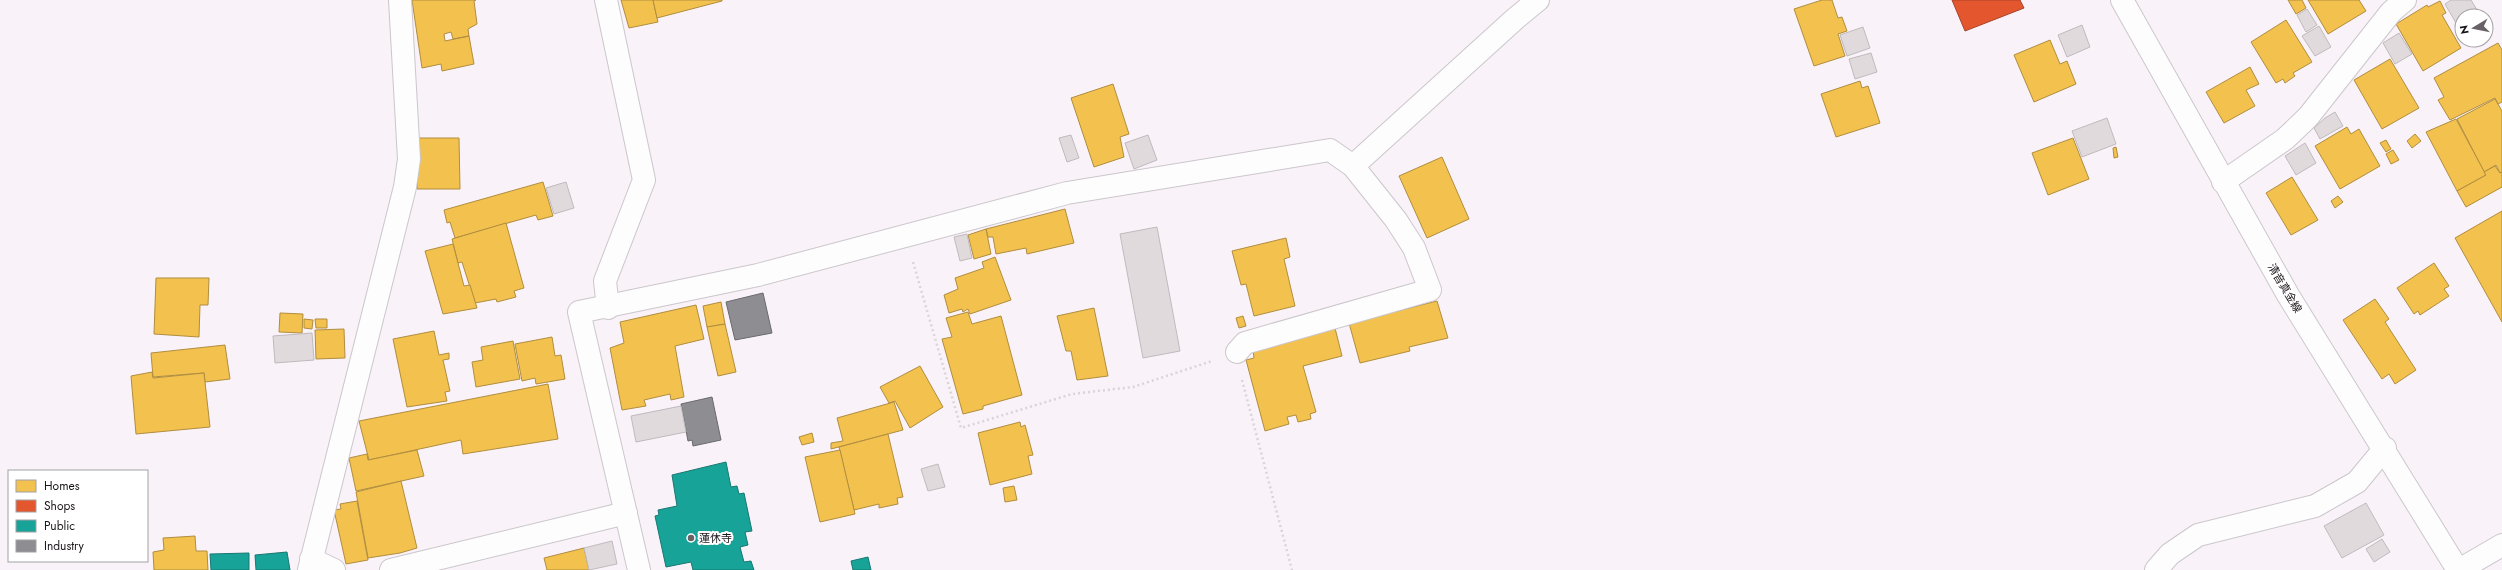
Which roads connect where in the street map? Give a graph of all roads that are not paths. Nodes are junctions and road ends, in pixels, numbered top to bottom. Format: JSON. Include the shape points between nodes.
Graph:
{"nodes":[{"id":1,"x":400,"y":0,"type":"edge"},
{"id":2,"x":606,"y":0,"type":"edge"},
{"id":3,"x":1538,"y":0,"type":"edge"},
{"id":4,"x":2122,"y":0,"type":"edge"},
{"id":5,"x":2405,"y":0,"type":"edge"},
{"id":6,"x":1353,"y":166,"type":"junction"},
{"id":7,"x":2223,"y":182,"type":"junction"},
{"id":8,"x":608,"y":308,"type":"junction"},
{"id":9,"x":1236,"y":352,"type":"road end"},
{"id":10,"x":2385,"y":448,"type":"junction"},
{"id":11,"x":626,"y":513,"type":"junction"},
{"id":12,"x":2502,"y":545,"type":"edge"},
{"id":13,"x":461,"y":561,"type":"edge"},
{"id":14,"x":310,"y":564,"type":"edge"},
{"id":15,"x":334,"y":570,"type":"edge"},
{"id":16,"x":391,"y":570,"type":"edge"},
{"id":17,"x":639,"y":570,"type":"edge"},
{"id":18,"x":2156,"y":570,"type":"edge"},
{"id":19,"x":2459,"y":570,"type":"edge"}],
"edges":[{"from":1,"to":14,"type":"street","via":[[409,159],[405,187]]},
{"from":2,"to":8,"type":"street","via":[[644,180],[605,281]]},
{"from":3,"to":6,"type":"street"},
{"from":4,"to":7,"type":"street","name":"清音真金線"},
{"from":5,"to":7,"type":"street","via":[[2391,12],[2308,117],[2285,139]]},
{"from":6,"to":8,"type":"street","via":[[1330,150],[1067,193],[758,275]]},
{"from":6,"to":9,"type":"street","via":[[1392,214],[1414,248],[1430,290],[1245,343]]},
{"from":7,"to":10,"type":"street","name":"清音真金線","via":[[2288,295]]},
{"from":8,"to":11,"type":"street","via":[[579,312]]},
{"from":10,"to":18,"type":"street","via":[[2357,482],[2315,506],[2198,535],[2170,554]]},
{"from":10,"to":19,"type":"street","name":"清音真金線"},
{"from":11,"to":13,"type":"street"},
{"from":11,"to":17,"type":"street"},
{"from":12,"to":19,"type":"street"},
{"from":13,"to":16,"type":"street"},
{"from":14,"to":15,"type":"street"}]}
